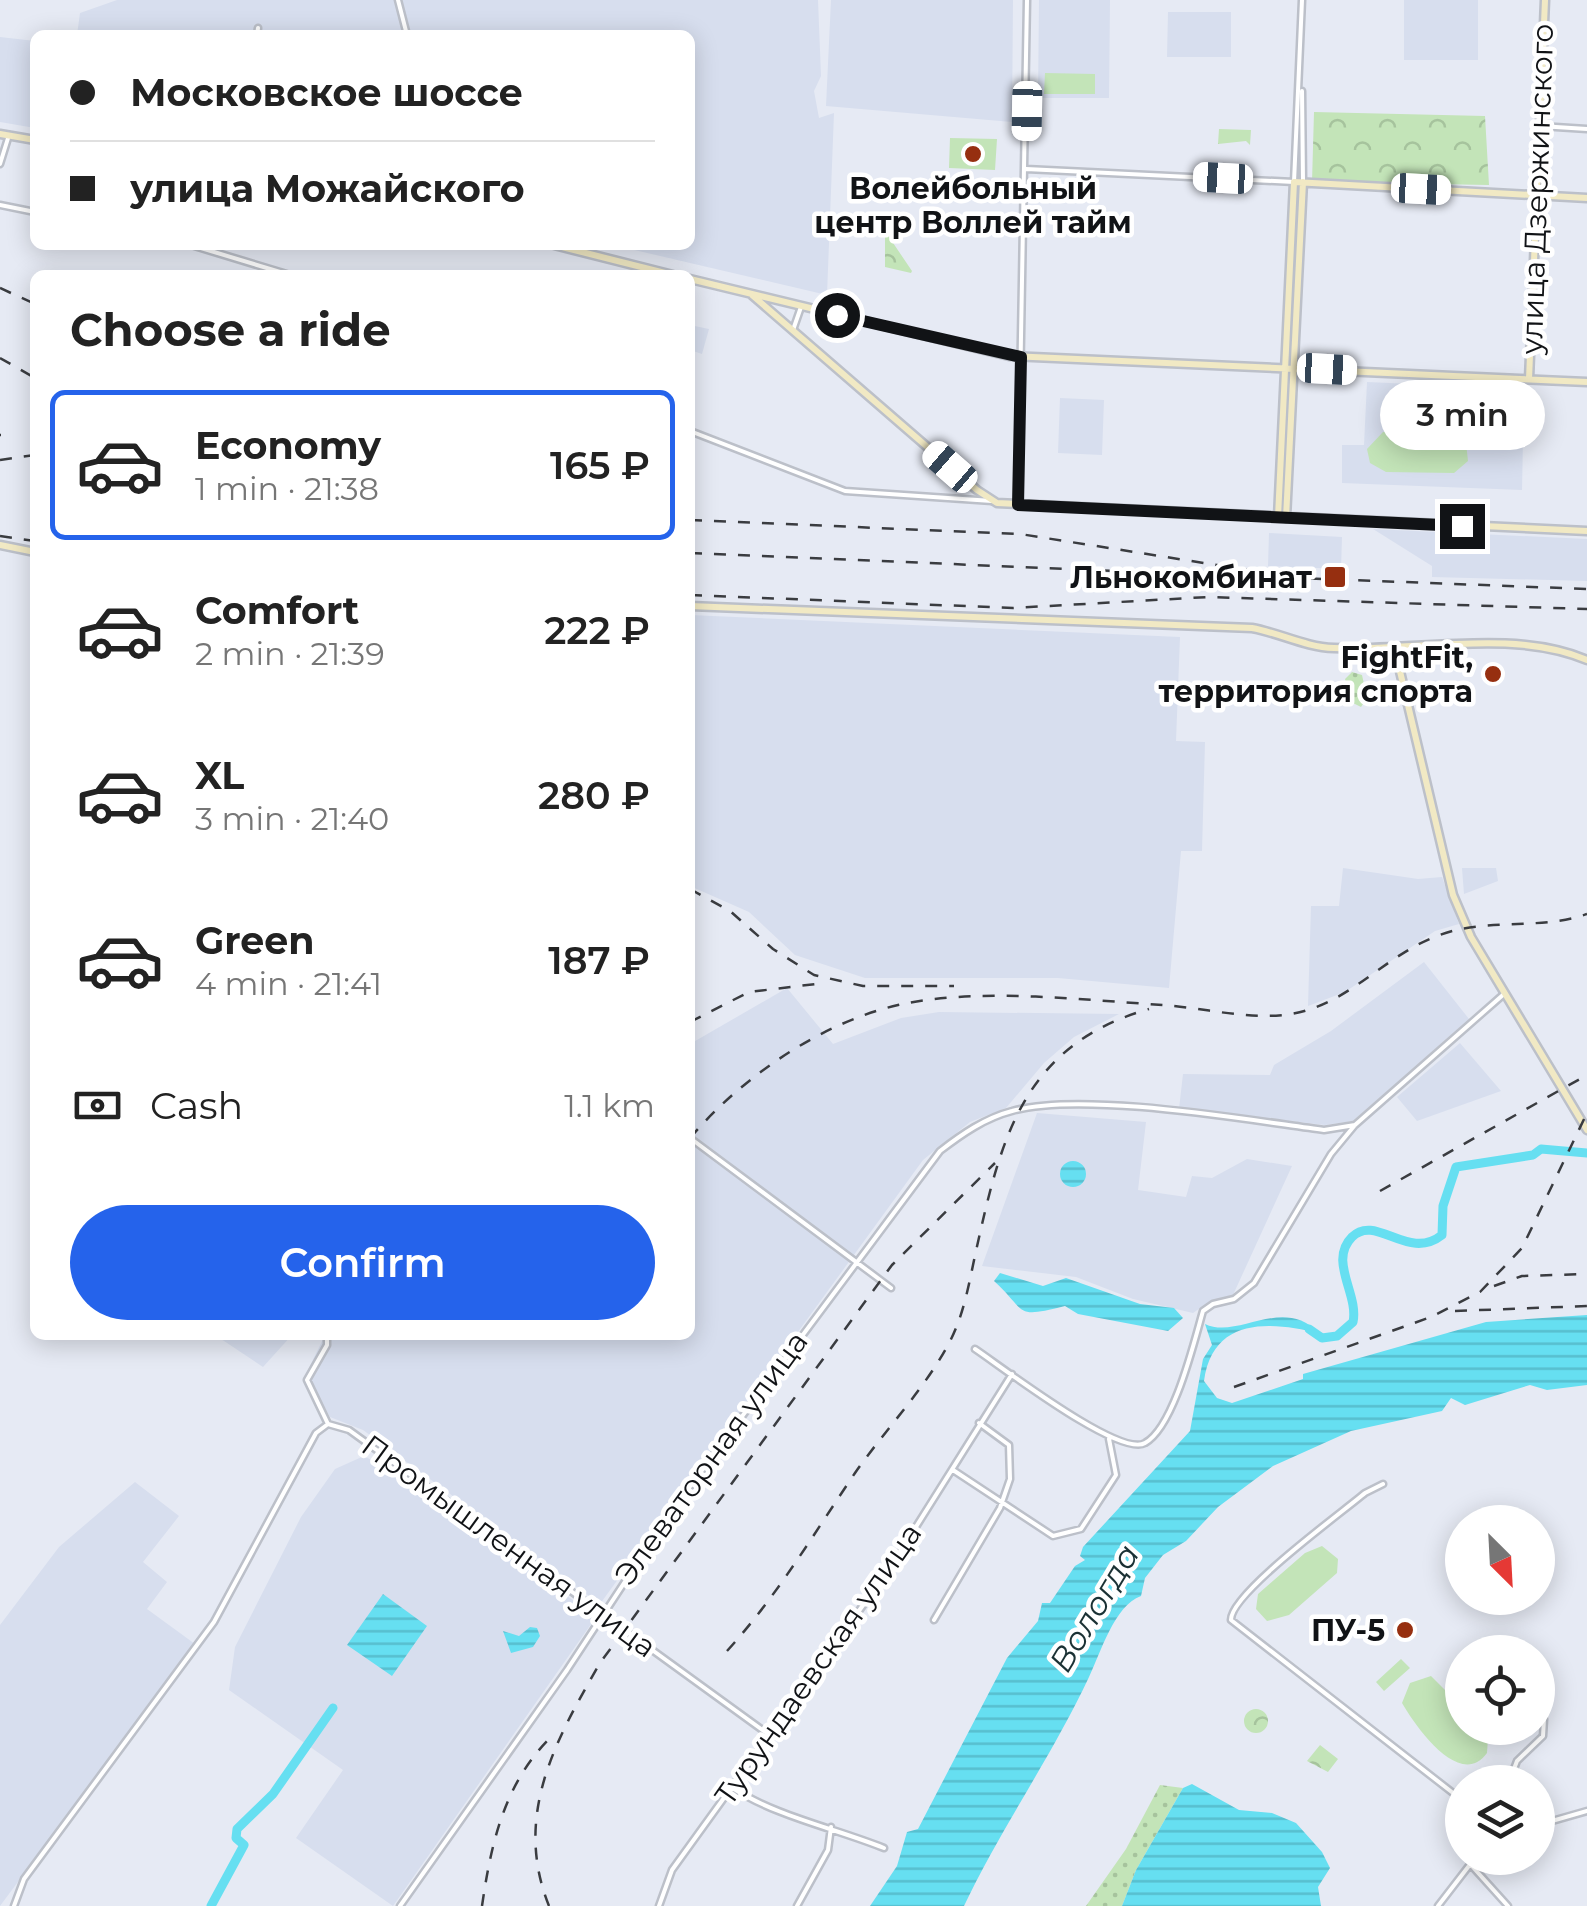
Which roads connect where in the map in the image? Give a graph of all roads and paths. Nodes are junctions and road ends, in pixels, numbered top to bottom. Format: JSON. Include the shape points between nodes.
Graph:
{"nodes":[{"id":1,"x":398,"y":0,"type":"edge"},
{"id":2,"x":1028,"y":0,"type":"edge"},
{"id":3,"x":1302,"y":0,"type":"edge"},
{"id":4,"x":1546,"y":0,"type":"edge"},
{"id":5,"x":406,"y":30,"type":"edge"},
{"id":6,"x":1302,"y":86,"type":"junction"},
{"id":7,"x":1297,"y":111,"type":"junction"},
{"id":8,"x":1306,"y":112,"type":"junction"},
{"id":9,"x":1540,"y":126,"type":"junction"},
{"id":10,"x":1587,"y":128,"type":"edge"},
{"id":11,"x":4,"y":134,"type":"edge"},
{"id":12,"x":30,"y":139,"type":"edge"},
{"id":13,"x":0,"y":164,"type":"edge"},
{"id":14,"x":1026,"y":169,"type":"junction"},
{"id":15,"x":1294,"y":182,"type":"junction"},
{"id":16,"x":1304,"y":182,"type":"junction"},
{"id":17,"x":1538,"y":195,"type":"junction"},
{"id":18,"x":1587,"y":198,"type":"edge"},
{"id":19,"x":0,"y":205,"type":"edge"},
{"id":20,"x":30,"y":211,"type":"edge"},
{"id":21,"x":208,"y":250,"type":"edge"},
{"id":22,"x":574,"y":250,"type":"edge"},
{"id":23,"x":274,"y":270,"type":"edge"},
{"id":24,"x":653,"y":270,"type":"edge"},
{"id":25,"x":695,"y":280,"type":"edge"},
{"id":26,"x":752,"y":295,"type":"junction"},
{"id":27,"x":801,"y":306,"type":"junction"},
{"id":28,"x":793,"y":330,"type":"junction"},
{"id":29,"x":1021,"y":357,"type":"junction"},
{"id":30,"x":1289,"y":368,"type":"junction"},
{"id":31,"x":1529,"y":379,"type":"junction"},
{"id":32,"x":1587,"y":382,"type":"edge"},
{"id":33,"x":695,"y":433,"type":"edge"},
{"id":34,"x":992,"y":501,"type":"junction"},
{"id":35,"x":1018,"y":505,"type":"junction"},
{"id":36,"x":1282,"y":518,"type":"junction"},
{"id":37,"x":1587,"y":532,"type":"edge"},
{"id":38,"x":0,"y":545,"type":"edge"},
{"id":39,"x":30,"y":551,"type":"edge"},
{"id":40,"x":695,"y":606,"type":"edge"},
{"id":41,"x":1395,"y":650,"type":"junction"},
{"id":42,"x":1587,"y":660,"type":"edge"},
{"id":43,"x":1504,"y":994,"type":"junction"},
{"id":44,"x":1355,"y":1124,"type":"junction"},
{"id":45,"x":1587,"y":1130,"type":"edge"},
{"id":46,"x":695,"y":1142,"type":"edge"},
{"id":47,"x":856,"y":1260,"type":"junction"},
{"id":48,"x":891,"y":1288,"type":"dead end"},
{"id":49,"x":328,"y":1340,"type":"edge"},
{"id":50,"x":975,"y":1349,"type":"dead end"},
{"id":51,"x":1012,"y":1374,"type":"junction"},
{"id":52,"x":979,"y":1423,"type":"junction"},
{"id":53,"x":328,"y":1424,"type":"junction"},
{"id":54,"x":1109,"y":1438,"type":"junction"},
{"id":55,"x":953,"y":1470,"type":"junction"},
{"id":56,"x":1383,"y":1484,"type":"dead end"},
{"id":57,"x":1002,"y":1503,"type":"junction"},
{"id":58,"x":602,"y":1613,"type":"junction"},
{"id":59,"x":934,"y":1620,"type":"dead end"},
{"id":60,"x":768,"y":1734,"type":"junction"},
{"id":61,"x":1533,"y":1745,"type":"edge"},
{"id":62,"x":1515,"y":1765,"type":"edge"},
{"id":63,"x":731,"y":1787,"type":"junction"},
{"id":64,"x":1445,"y":1787,"type":"edge"},
{"id":65,"x":1587,"y":1811,"type":"edge"},
{"id":66,"x":1555,"y":1820,"type":"edge"},
{"id":67,"x":831,"y":1827,"type":"junction"},
{"id":68,"x":884,"y":1848,"type":"dead end"},
{"id":69,"x":1462,"y":1875,"type":"edge"},
{"id":70,"x":1481,"y":1875,"type":"edge"},
{"id":71,"x":14,"y":1906,"type":"edge"},
{"id":72,"x":400,"y":1906,"type":"edge"},
{"id":73,"x":659,"y":1906,"type":"edge"},
{"id":74,"x":797,"y":1906,"type":"edge"},
{"id":75,"x":1438,"y":1906,"type":"edge"},
{"id":76,"x":1508,"y":1906,"type":"edge"}],
"edges":[{"from":1,"to":5,"type":"street"},
{"from":2,"to":14,"type":"street"},
{"from":3,"to":6,"type":"street"},
{"from":4,"to":9,"type":"street","name":"улица Дзержинского"},
{"from":6,"to":7,"type":"street"},
{"from":6,"to":8,"type":"street"},
{"from":7,"to":8,"type":"street"},
{"from":7,"to":15,"type":"street"},
{"from":8,"to":16,"type":"street"},
{"from":9,"to":10,"type":"street"},
{"from":9,"to":17,"type":"street","name":"улица Дзержинского"},
{"from":11,"to":12,"type":"street"},
{"from":11,"to":13,"type":"street"},
{"from":14,"to":15,"type":"street"},
{"from":14,"to":29,"type":"street"},
{"from":15,"to":16,"type":"street"},
{"from":15,"to":30,"type":"street"},
{"from":16,"to":17,"type":"street"},
{"from":16,"to":30,"type":"street"},
{"from":17,"to":18,"type":"street"},
{"from":17,"to":31,"type":"street","name":"улица Дзержинского"},
{"from":19,"to":20,"type":"street"},
{"from":21,"to":23,"type":"street"},
{"from":22,"to":24,"type":"street"},
{"from":25,"to":26,"type":"street"},
{"from":26,"to":27,"type":"street"},
{"from":26,"to":28,"type":"street"},
{"from":27,"to":28,"type":"street"},
{"from":27,"to":29,"type":"street"},
{"from":28,"to":34,"type":"street"},
{"from":29,"to":30,"type":"street"},
{"from":29,"to":35,"type":"street"},
{"from":30,"to":31,"type":"street"},
{"from":30,"to":36,"type":"street"},
{"from":31,"to":32,"type":"street"},
{"from":33,"to":34,"type":"street","via":[[845,491]]},
{"from":34,"to":35,"type":"street"},
{"from":35,"to":36,"type":"street"},
{"from":36,"to":37,"type":"street"},
{"from":38,"to":39,"type":"street"},
{"from":40,"to":41,"type":"street","via":[[1252,628],[1328,648]]},
{"from":41,"to":42,"type":"street","via":[[1546,650]]},
{"from":41,"to":43,"type":"street","via":[[1448,880],[1466,928]]},
{"from":43,"to":44,"type":"street"},
{"from":43,"to":45,"type":"street"},
{"from":44,"to":47,"type":"street","name":"Элеваторная улица","via":[[1324,1130],[1066,1104],[1012,1111],[940,1151]]},
{"from":44,"to":54,"type":"street","via":[[1254,1283],[1204,1311],[1182,1380],[1150,1440],[1134,1447]]},
{"from":46,"to":47,"type":"street"},
{"from":47,"to":48,"type":"street"},
{"from":47,"to":58,"type":"street","name":"Элеваторная улица"},
{"from":49,"to":53,"type":"street","via":[[307,1380]]},
{"from":50,"to":51,"type":"street"},
{"from":51,"to":52,"type":"street","name":"Турундаевская улица"},
{"from":51,"to":54,"type":"street"},
{"from":52,"to":55,"type":"street","name":"Турундаевская улица"},
{"from":52,"to":57,"type":"street","via":[[1009,1444],[1010,1479]]},
{"from":53,"to":58,"type":"street","name":"Промышленная улица","via":[[349,1430]]},
{"from":53,"to":71,"type":"street","name":"Промышленная улица","via":[[316,1433],[214,1622],[24,1879]]},
{"from":54,"to":57,"type":"street","via":[[1116,1476],[1081,1529],[1053,1536]]},
{"from":55,"to":57,"type":"street"},
{"from":55,"to":60,"type":"street","name":"Турундаевская улица"},
{"from":56,"to":64,"type":"street","via":[[1364,1492],[1236,1602],[1230,1620]]},
{"from":57,"to":59,"type":"street"},
{"from":58,"to":60,"type":"street","name":"Промышленная улица"},
{"from":58,"to":72,"type":"street","name":"Элеваторная улица"},
{"from":60,"to":63,"type":"street","name":"Турундаевская улица"},
{"from":61,"to":62,"type":"street"},
{"from":63,"to":67,"type":"street","via":[[760,1806]]},
{"from":63,"to":73,"type":"street","name":"Турундаевская улица","via":[[672,1870]]},
{"from":65,"to":66,"type":"street"},
{"from":67,"to":68,"type":"street"},
{"from":67,"to":74,"type":"street","via":[[828,1850]]},
{"from":69,"to":75,"type":"street"},
{"from":70,"to":76,"type":"street"}]}
